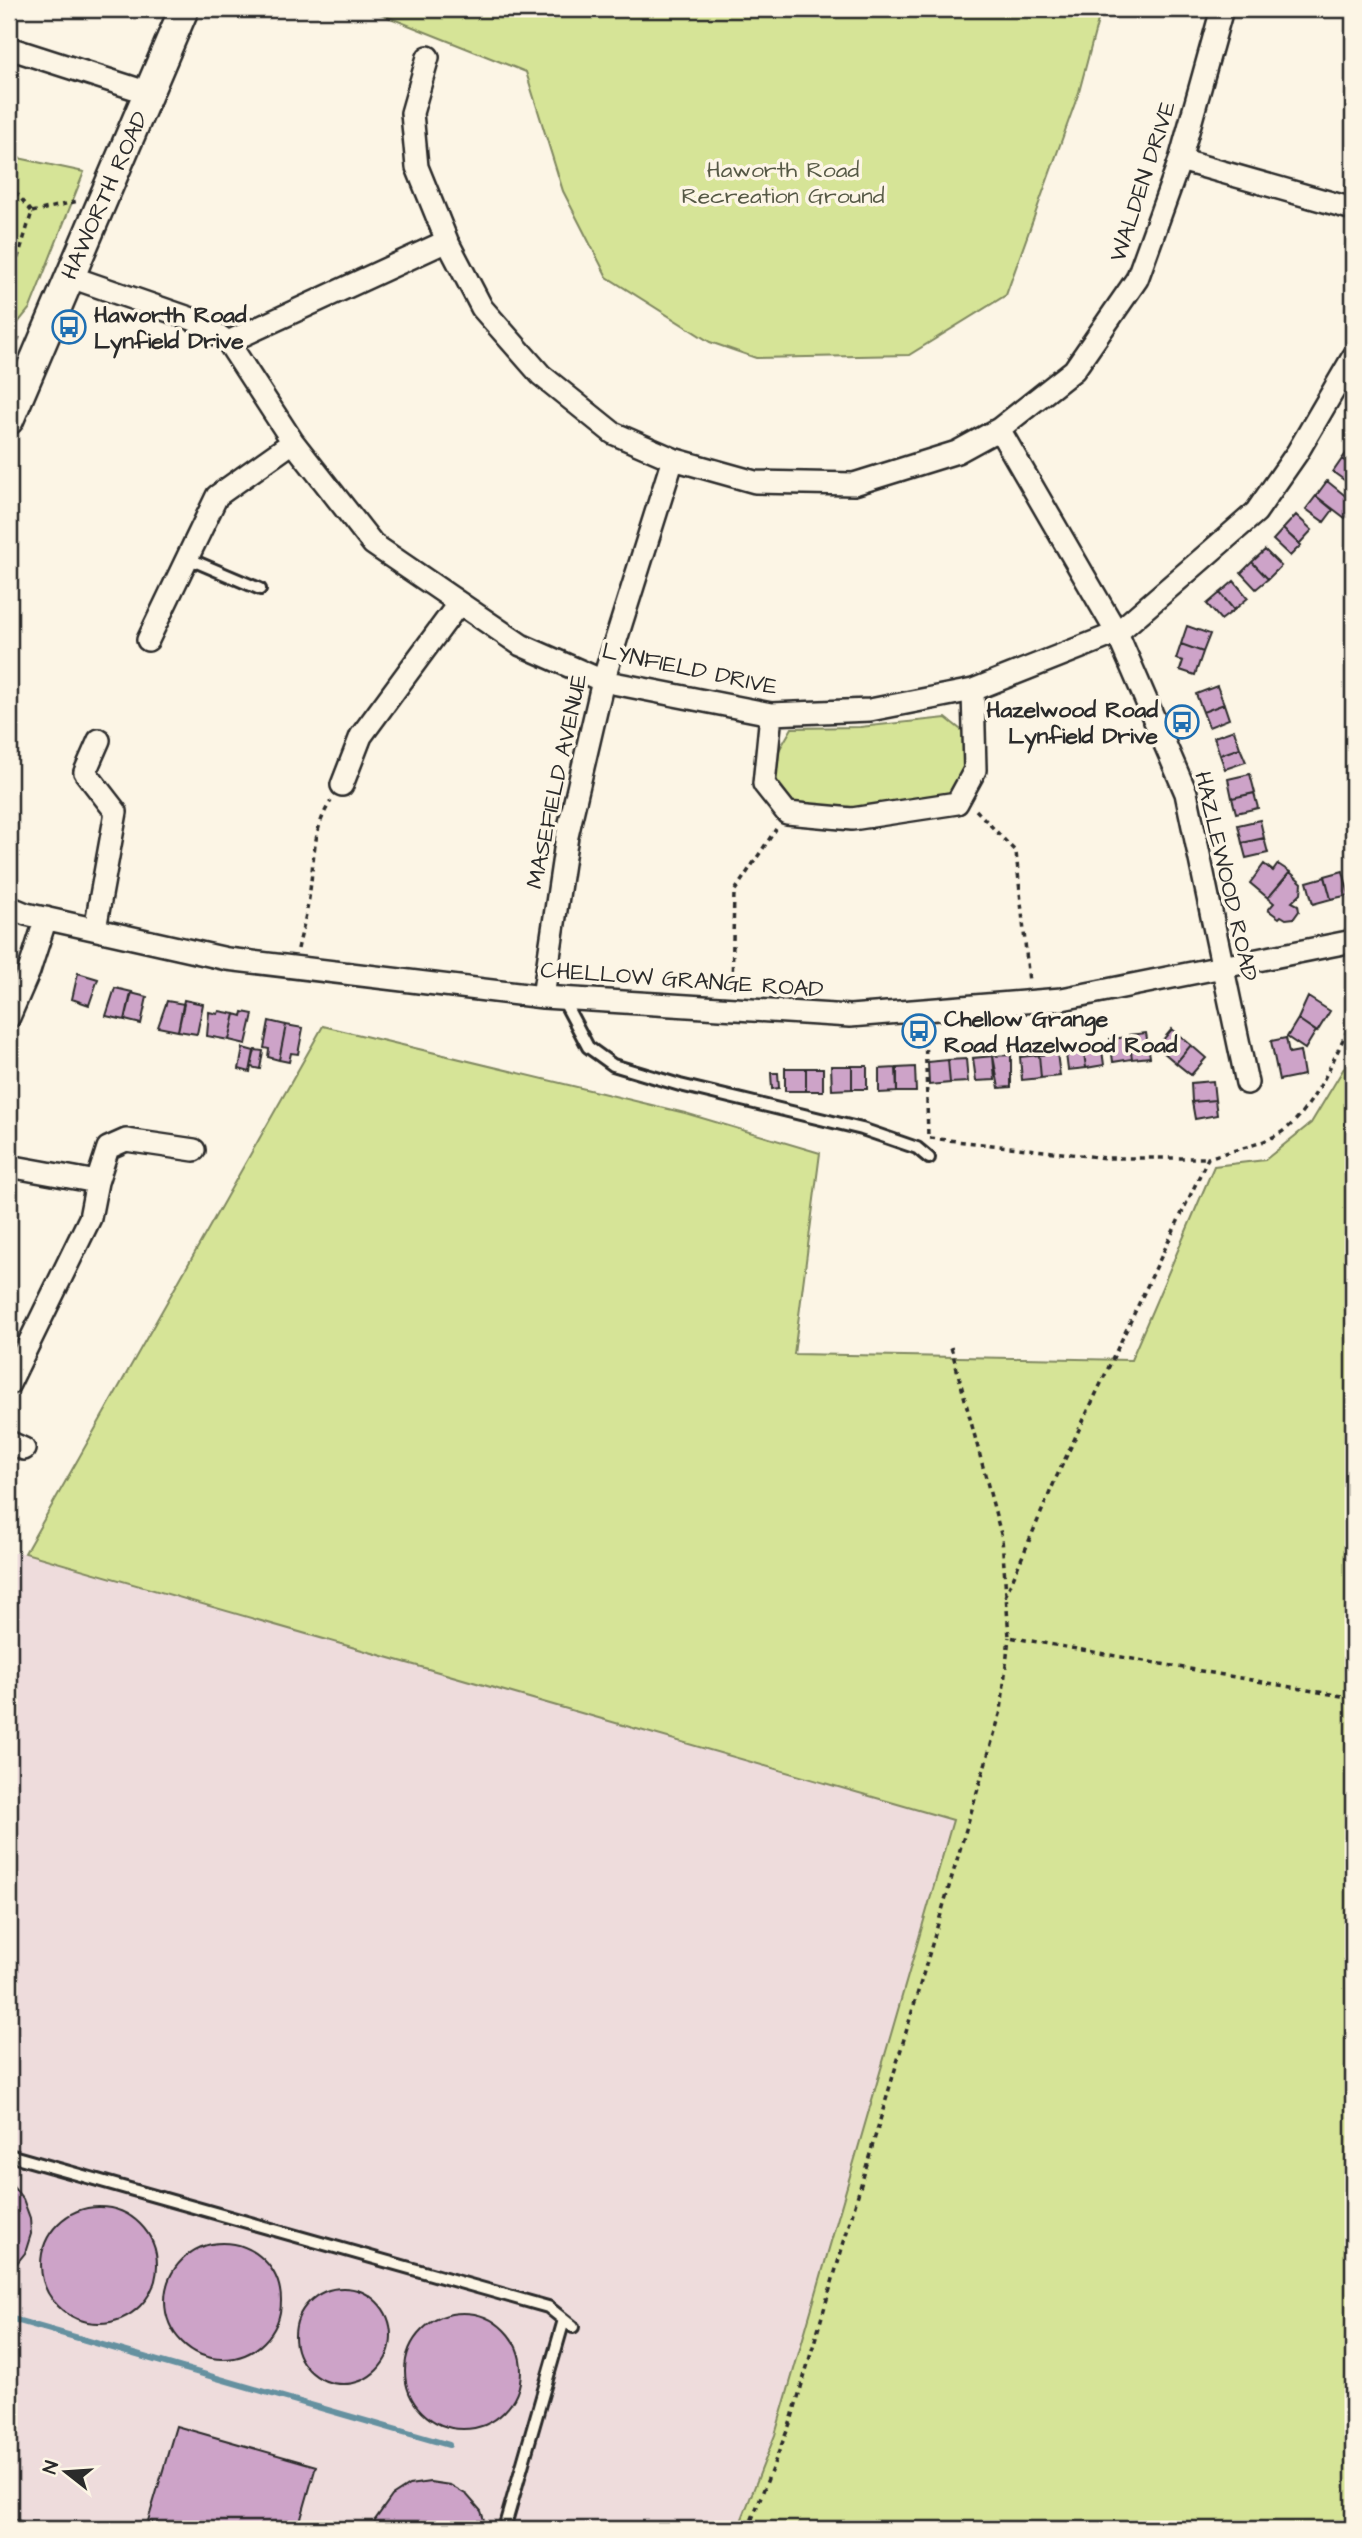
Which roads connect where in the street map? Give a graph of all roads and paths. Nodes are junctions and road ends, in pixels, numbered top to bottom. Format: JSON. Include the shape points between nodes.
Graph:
{"nodes":[{"id":1,"x":184,"y":9,"type":"edge"},
{"id":2,"x":1222,"y":9,"type":"edge"},
{"id":3,"x":9,"y":48,"type":"edge"},
{"id":4,"x":428,"y":57,"type":"dead end"},
{"id":5,"x":149,"y":93,"type":"junction"},
{"id":6,"x":1180,"y":160,"type":"junction"},
{"id":7,"x":9,"y":184,"type":"edge"},
{"id":8,"x":105,"y":194,"type":"junction"},
{"id":9,"x":1353,"y":209,"type":"edge"},
{"id":10,"x":32,"y":212,"type":"junction"},
{"id":11,"x":447,"y":241,"type":"junction"},
{"id":12,"x":68,"y":276,"type":"junction"},
{"id":13,"x":9,"y":286,"type":"edge"},
{"id":14,"x":228,"y":342,"type":"junction"},
{"id":15,"x":1353,"y":357,"type":"edge"},
{"id":16,"x":9,"y":420,"type":"edge"},
{"id":17,"x":999,"y":429,"type":"junction"},
{"id":18,"x":293,"y":442,"type":"junction"},
{"id":19,"x":673,"y":459,"type":"junction"},
{"id":20,"x":187,"y":558,"type":"junction"},
{"id":21,"x":260,"y":589,"type":"dead end"},
{"id":22,"x":459,"y":603,"type":"junction"},
{"id":23,"x":1117,"y":633,"type":"junction"},
{"id":24,"x":148,"y":640,"type":"dead end"},
{"id":25,"x":603,"y":681,"type":"junction"},
{"id":26,"x":973,"y":690,"type":"junction"},
{"id":27,"x":771,"y":714,"type":"junction"},
{"id":28,"x":99,"y":740,"type":"dead end"},
{"id":29,"x":342,"y":785,"type":"joint"},
{"id":30,"x":961,"y":795,"type":"junction"},
{"id":31,"x":788,"y":813,"type":"junction"},
{"id":32,"x":9,"y":906,"type":"edge"},
{"id":33,"x":46,"y":918,"type":"junction"},
{"id":34,"x":95,"y":929,"type":"junction"},
{"id":35,"x":1353,"y":941,"type":"edge"},
{"id":36,"x":1222,"y":966,"type":"junction"},
{"id":37,"x":294,"y":967,"type":"junction"},
{"id":38,"x":552,"y":997,"type":"junction"},
{"id":39,"x":1031,"y":1001,"type":"junction"},
{"id":40,"x":732,"y":1008,"type":"junction"},
{"id":41,"x":924,"y":1010,"type":"junction"},
{"id":42,"x":9,"y":1017,"type":"edge"},
{"id":43,"x":1353,"y":1018,"type":"edge"},
{"id":44,"x":1247,"y":1083,"type":"dead end"},
{"id":45,"x":928,"y":1138,"type":"junction"},
{"id":46,"x":194,"y":1150,"type":"dead end"},
{"id":47,"x":929,"y":1158,"type":"joint"},
{"id":48,"x":1208,"y":1158,"type":"junction"},
{"id":49,"x":9,"y":1166,"type":"edge"},
{"id":50,"x":97,"y":1182,"type":"junction"},
{"id":51,"x":951,"y":1347,"type":"dead end"},
{"id":52,"x":9,"y":1384,"type":"edge"},
{"id":53,"x":1005,"y":1597,"type":"junction"},
{"id":54,"x":1009,"y":1637,"type":"junction"},
{"id":55,"x":1353,"y":1698,"type":"edge"},
{"id":56,"x":9,"y":2155,"type":"edge"},
{"id":57,"x":9,"y":2525,"type":"edge"},
{"id":58,"x":22,"y":2529,"type":"edge"},
{"id":59,"x":504,"y":2529,"type":"edge"},
{"id":60,"x":748,"y":2529,"type":"edge"}],
"edges":[{"from":1,"to":5,"type":"main road","name":"HAWORTH ROAD"},
{"from":2,"to":6,"type":"street","name":"WALDEN DRIVE"},
{"from":3,"to":5,"type":"street"},
{"from":4,"to":11,"type":"street","name":"WALDEN DRIVE","via":[[412,113],[416,167]]},
{"from":5,"to":8,"type":"main road","name":"HAWORTH ROAD"},
{"from":6,"to":9,"type":"street"},
{"from":6,"to":17,"type":"street","name":"WALDEN DRIVE","via":[[1137,279],[1074,370]]},
{"from":7,"to":10,"type":"path"},
{"from":8,"to":10,"type":"path"},
{"from":8,"to":12,"type":"main road","name":"HAWORTH ROAD"},
{"from":10,"to":13,"type":"path"},
{"from":11,"to":14,"type":"street"},
{"from":11,"to":19,"type":"street","name":"WALDEN DRIVE","via":[[482,308],[541,375],[613,433]]},
{"from":12,"to":14,"type":"street","name":"LYNFIELD DRIVE","via":[[195,320]]},
{"from":12,"to":16,"type":"main road","name":"HAWORTH ROAD"},
{"from":14,"to":18,"type":"street","name":"LYNFIELD DRIVE"},
{"from":15,"to":23,"type":"street","name":"LYNFIELD DRIVE","via":[[1256,512]]},
{"from":17,"to":19,"type":"street","name":"WALDEN DRIVE","via":[[957,452],[854,484],[755,482]]},
{"from":17,"to":23,"type":"street","name":"HAZLEWOOD ROAD"},
{"from":18,"to":20,"type":"street","via":[[217,496]]},
{"from":18,"to":22,"type":"street","name":"LYNFIELD DRIVE","via":[[373,544]]},
{"from":19,"to":25,"type":"street","name":"MASEFIELD AVENUE"},
{"from":20,"to":21,"type":"lane"},
{"from":20,"to":24,"type":"street"},
{"from":22,"to":25,"type":"street","name":"LYNFIELD DRIVE","via":[[521,645]]},
{"from":22,"to":29,"type":"street","via":[[361,736]]},
{"from":23,"to":26,"type":"street","name":"LYNFIELD DRIVE"},
{"from":23,"to":36,"type":"street","name":"HAZLEWOOD ROAD","via":[[1186,793]]},
{"from":25,"to":27,"type":"street","name":"LYNFIELD DRIVE"},
{"from":25,"to":38,"type":"street","name":"MASEFIELD AVENUE","via":[[567,836]]},
{"from":26,"to":27,"type":"street","name":"LYNFIELD DRIVE","via":[[870,710]]},
{"from":26,"to":30,"type":"street","via":[[975,770]]},
{"from":27,"to":31,"type":"street","via":[[764,784]]},
{"from":28,"to":34,"type":"street","via":[[85,772],[116,812]]},
{"from":29,"to":37,"type":"path","via":[[325,810],[311,854],[310,890]]},
{"from":30,"to":31,"type":"street","via":[[957,803],[852,819]]},
{"from":30,"to":39,"type":"path","via":[[1016,852]]},
{"from":31,"to":40,"type":"path","via":[[734,892]]},
{"from":32,"to":33,"type":"street","name":"CHELLOW GRANGE ROAD"},
{"from":33,"to":34,"type":"street","name":"CHELLOW GRANGE ROAD"},
{"from":33,"to":42,"type":"street"},
{"from":34,"to":37,"type":"street","name":"CHELLOW GRANGE ROAD","via":[[227,959]]},
{"from":35,"to":36,"type":"street","name":"CHELLOW GRANGE ROAD"},
{"from":36,"to":39,"type":"street","name":"CHELLOW GRANGE ROAD","via":[[1062,999]]},
{"from":36,"to":44,"type":"street","name":"HAZLEWOOD ROAD"},
{"from":37,"to":38,"type":"street","name":"CHELLOW GRANGE ROAD"},
{"from":38,"to":40,"type":"street","name":"CHELLOW GRANGE ROAD"},
{"from":38,"to":47,"type":"lane","via":[[589,1047],[613,1065],[862,1129],[917,1148]]},
{"from":39,"to":41,"type":"street","name":"CHELLOW GRANGE ROAD"},
{"from":40,"to":41,"type":"street","name":"CHELLOW GRANGE ROAD","via":[[850,1016]]},
{"from":41,"to":45,"type":"path"},
{"from":43,"to":48,"type":"path","via":[[1319,1088],[1294,1122],[1273,1138]]},
{"from":45,"to":47,"type":"path"},
{"from":45,"to":48,"type":"path","via":[[1106,1158]]},
{"from":46,"to":50,"type":"street","via":[[126,1140],[108,1148]]},
{"from":48,"to":53,"type":"path","via":[[1056,1478]]},
{"from":49,"to":50,"type":"street"},
{"from":50,"to":52,"type":"street","via":[[90,1218]]},
{"from":51,"to":53,"type":"path","via":[[1002,1538]]},
{"from":53,"to":54,"type":"path"},
{"from":54,"to":55,"type":"path"},
{"from":54,"to":60,"type":"path","via":[[998,1724],[791,2421]]},
{"from":56,"to":59,"type":"lane","via":[[548,2307],[568,2324]]},
{"from":57,"to":58,"type":"lane"}]}
